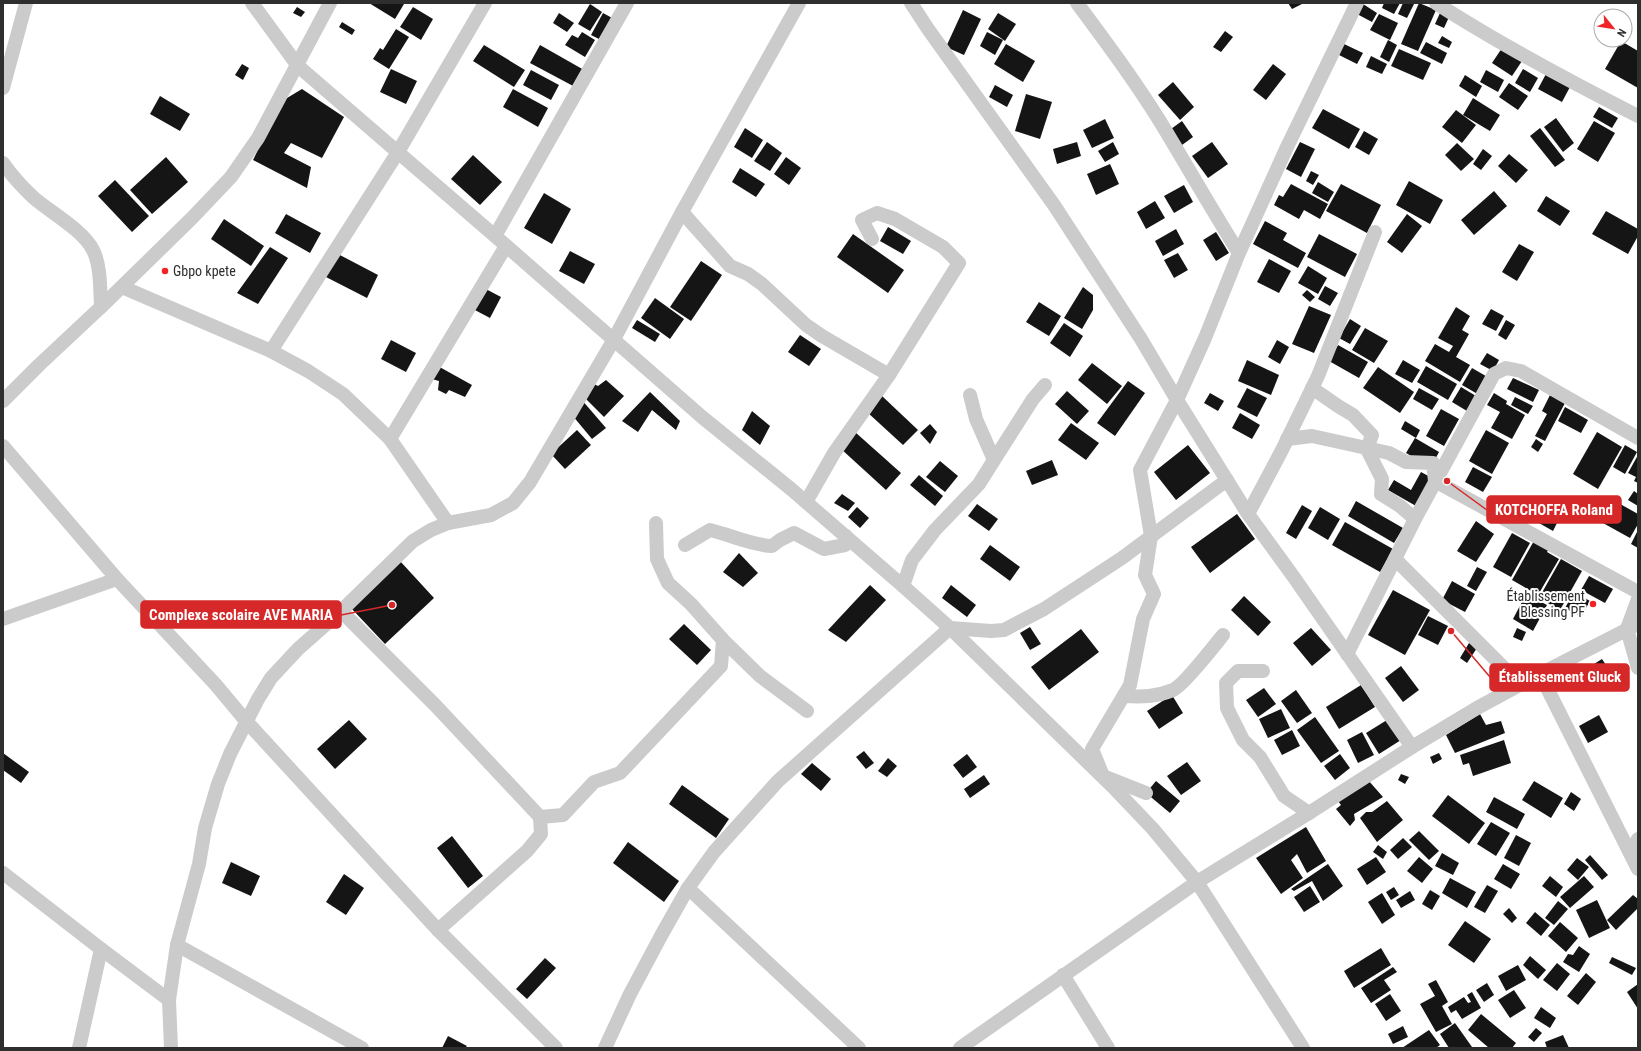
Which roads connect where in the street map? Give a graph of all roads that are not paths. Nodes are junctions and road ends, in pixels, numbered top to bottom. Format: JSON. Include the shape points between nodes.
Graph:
{"nodes":[{"id":1,"x":26,"y":3,"type":"edge"},
{"id":2,"x":252,"y":3,"type":"edge"},
{"id":3,"x":330,"y":3,"type":"edge"},
{"id":4,"x":485,"y":3,"type":"edge"},
{"id":5,"x":627,"y":3,"type":"edge"},
{"id":6,"x":799,"y":3,"type":"edge"},
{"id":7,"x":911,"y":3,"type":"edge"},
{"id":8,"x":1077,"y":3,"type":"edge"},
{"id":9,"x":1357,"y":3,"type":"edge"},
{"id":10,"x":1436,"y":3,"type":"edge"},
{"id":11,"x":298,"y":66,"type":"junction"},
{"id":12,"x":3,"y":88,"type":"edge"},
{"id":13,"x":1638,"y":116,"type":"edge"},
{"id":14,"x":398,"y":152,"type":"junction"},
{"id":15,"x":3,"y":163,"type":"edge"},
{"id":16,"x":682,"y":212,"type":"junction"},
{"id":17,"x":1375,"y":232,"type":"dead end"},
{"id":18,"x":495,"y":236,"type":"junction"},
{"id":19,"x":872,"y":239,"type":"dead end"},
{"id":20,"x":506,"y":246,"type":"junction"},
{"id":21,"x":1239,"y":253,"type":"junction"},
{"id":22,"x":122,"y":287,"type":"junction"},
{"id":23,"x":101,"y":307,"type":"junction"},
{"id":24,"x":613,"y":341,"type":"junction"},
{"id":25,"x":271,"y":351,"type":"junction"},
{"id":26,"x":889,"y":375,"type":"junction"},
{"id":27,"x":1045,"y":385,"type":"dead end"},
{"id":28,"x":1312,"y":388,"type":"junction"},
{"id":29,"x":970,"y":395,"type":"dead end"},
{"id":30,"x":1177,"y":400,"type":"junction"},
{"id":31,"x":3,"y":401,"type":"edge"},
{"id":32,"x":1638,"y":438,"type":"edge"},
{"id":33,"x":390,"y":439,"type":"junction"},
{"id":34,"x":1287,"y":439,"type":"junction"},
{"id":35,"x":3,"y":446,"type":"edge"},
{"id":36,"x":1367,"y":449,"type":"junction"},
{"id":37,"x":994,"y":460,"type":"junction"},
{"id":38,"x":1227,"y":480,"type":"junction"},
{"id":39,"x":1435,"y":481,"type":"junction"},
{"id":40,"x":806,"y":502,"type":"junction"},
{"id":41,"x":1248,"y":514,"type":"junction"},
{"id":42,"x":1415,"y":519,"type":"junction"},
{"id":43,"x":448,"y":523,"type":"junction"},
{"id":44,"x":656,"y":523,"type":"dead end"},
{"id":45,"x":846,"y":536,"type":"junction"},
{"id":46,"x":1151,"y":536,"type":"junction"},
{"id":47,"x":685,"y":545,"type":"dead end"},
{"id":48,"x":1395,"y":559,"type":"junction"},
{"id":49,"x":117,"y":579,"type":"junction"},
{"id":50,"x":903,"y":586,"type":"junction"},
{"id":51,"x":1638,"y":592,"type":"edge"},
{"id":52,"x":1638,"y":599,"type":"edge"},
{"id":53,"x":341,"y":611,"type":"junction"},
{"id":54,"x":3,"y":619,"type":"edge"},
{"id":55,"x":1633,"y":627,"type":"edge"},
{"id":56,"x":950,"y":628,"type":"junction"},
{"id":57,"x":1223,"y":635,"type":"dead end"},
{"id":58,"x":722,"y":640,"type":"junction"},
{"id":59,"x":1347,"y":654,"type":"junction"},
{"id":60,"x":1638,"y":668,"type":"edge"},
{"id":61,"x":1263,"y":672,"type":"dead end"},
{"id":62,"x":1540,"y":674,"type":"junction"},
{"id":63,"x":1520,"y":685,"type":"junction"},
{"id":64,"x":1124,"y":696,"type":"junction"},
{"id":65,"x":807,"y":711,"type":"dead end"},
{"id":66,"x":246,"y":721,"type":"junction"},
{"id":67,"x":1412,"y":747,"type":"junction"},
{"id":68,"x":1102,"y":776,"type":"junction"},
{"id":69,"x":1146,"y":793,"type":"dead end"},
{"id":70,"x":1309,"y":813,"type":"junction"},
{"id":71,"x":540,"y":817,"type":"junction"},
{"id":72,"x":1638,"y":839,"type":"edge"},
{"id":73,"x":1630,"y":853,"type":"junction"},
{"id":74,"x":1638,"y":867,"type":"edge"},
{"id":75,"x":3,"y":873,"type":"edge"},
{"id":76,"x":1197,"y":882,"type":"junction"},
{"id":77,"x":688,"y":888,"type":"junction"},
{"id":78,"x":438,"y":930,"type":"junction"},
{"id":79,"x":177,"y":945,"type":"junction"},
{"id":80,"x":101,"y":949,"type":"junction"},
{"id":81,"x":1063,"y":975,"type":"junction"},
{"id":82,"x":169,"y":1000,"type":"junction"},
{"id":83,"x":967,"y":1046,"type":"edge"},
{"id":84,"x":79,"y":1048,"type":"edge"},
{"id":85,"x":171,"y":1048,"type":"edge"},
{"id":86,"x":362,"y":1048,"type":"edge"},
{"id":87,"x":556,"y":1048,"type":"edge"},
{"id":88,"x":606,"y":1048,"type":"edge"},
{"id":89,"x":858,"y":1048,"type":"edge"},
{"id":90,"x":1108,"y":1048,"type":"edge"},
{"id":91,"x":1303,"y":1048,"type":"edge"}],
"edges":[{"from":1,"to":12,"type":"street"},
{"from":2,"to":11,"type":"street"},
{"from":3,"to":11,"type":"street"},
{"from":4,"to":14,"type":"street"},
{"from":5,"to":18,"type":"street"},
{"from":6,"to":16,"type":"street"},
{"from":7,"to":30,"type":"street","via":[[1054,205],[1141,339]]},
{"from":8,"to":21,"type":"street","via":[[1160,122]]},
{"from":9,"to":21,"type":"street"},
{"from":10,"to":13,"type":"street","via":[[1554,73]]},
{"from":11,"to":14,"type":"street"},
{"from":11,"to":22,"type":"street","via":[[258,138],[231,177]]},
{"from":14,"to":18,"type":"street"},
{"from":14,"to":25,"type":"street"},
{"from":15,"to":23,"type":"street","via":[[34,198],[84,238],[93,250],[97,262]]},
{"from":16,"to":24,"type":"street"},
{"from":16,"to":26,"type":"street","via":[[730,266],[762,284],[806,325],[822,336]]},
{"from":17,"to":28,"type":"street"},
{"from":18,"to":20,"type":"street"},
{"from":19,"to":26,"type":"street","via":[[862,220],[877,213],[895,219],[943,247],[960,263]]},
{"from":20,"to":24,"type":"street"},
{"from":20,"to":33,"type":"street"},
{"from":21,"to":30,"type":"street"},
{"from":22,"to":23,"type":"street"},
{"from":22,"to":25,"type":"street"},
{"from":23,"to":31,"type":"street"},
{"from":24,"to":40,"type":"street","via":[[702,418]]},
{"from":24,"to":43,"type":"street","via":[[530,482],[513,503],[491,516]]},
{"from":25,"to":33,"type":"street","via":[[343,394]]},
{"from":26,"to":40,"type":"street","via":[[834,453]]},
{"from":27,"to":37,"type":"street","via":[[1033,399]]},
{"from":28,"to":34,"type":"street"},
{"from":28,"to":36,"type":"street","via":[[1353,415],[1372,435]]},
{"from":29,"to":37,"type":"street","via":[[976,419]]},
{"from":30,"to":38,"type":"street"},
{"from":30,"to":46,"type":"street","via":[[1140,470]]},
{"from":32,"to":39,"type":"street","via":[[1521,372],[1506,368],[1494,374]]},
{"from":33,"to":43,"type":"street"},
{"from":34,"to":36,"type":"street","via":[[1312,436]]},
{"from":34,"to":41,"type":"street"},
{"from":35,"to":49,"type":"street"},
{"from":36,"to":39,"type":"street","via":[[1389,453],[1406,462],[1433,463]]},
{"from":36,"to":42,"type":"street","via":[[1382,479],[1381,494]]},
{"from":37,"to":50,"type":"street","via":[[979,484],[935,530],[912,560]]},
{"from":38,"to":41,"type":"street"},
{"from":38,"to":46,"type":"street"},
{"from":39,"to":42,"type":"street"},
{"from":39,"to":51,"type":"street"},
{"from":40,"to":45,"type":"street"},
{"from":41,"to":59,"type":"street"},
{"from":42,"to":48,"type":"street"},
{"from":43,"to":53,"type":"street","via":[[413,541]]},
{"from":44,"to":58,"type":"street","via":[[657,558],[668,583],[691,604]]},
{"from":45,"to":47,"type":"street","via":[[845,545],[824,549],[794,533],[772,546],[757,545],[710,530]]},
{"from":45,"to":50,"type":"street"},
{"from":46,"to":56,"type":"street","via":[[1067,595],[1004,630]]},
{"from":46,"to":64,"type":"street","via":[[1145,575],[1154,594],[1143,619],[1130,685]]},
{"from":48,"to":59,"type":"street"},
{"from":48,"to":63,"type":"street"},
{"from":49,"to":54,"type":"street"},
{"from":49,"to":66,"type":"street","via":[[216,685]]},
{"from":50,"to":56,"type":"street"},
{"from":52,"to":55,"type":"street"},
{"from":53,"to":66,"type":"street","via":[[298,649],[272,678]]},
{"from":53,"to":71,"type":"street","via":[[436,706]]},
{"from":55,"to":60,"type":"street"},
{"from":55,"to":62,"type":"street"},
{"from":56,"to":68,"type":"street"},
{"from":56,"to":77,"type":"street","via":[[778,781],[714,852]]},
{"from":57,"to":64,"type":"street","via":[[1175,689],[1148,697]]},
{"from":58,"to":65,"type":"street","via":[[760,676]]},
{"from":58,"to":71,"type":"street","via":[[721,666],[620,773],[594,782],[563,815]]},
{"from":59,"to":67,"type":"street"},
{"from":61,"to":70,"type":"street","via":[[1238,671],[1226,683],[1227,708],[1243,740],[1260,757],[1284,796]]},
{"from":62,"to":63,"type":"street"},
{"from":62,"to":73,"type":"street"},
{"from":63,"to":67,"type":"street"},
{"from":64,"to":68,"type":"street","via":[[1092,749]]},
{"from":66,"to":78,"type":"street"},
{"from":66,"to":79,"type":"street","via":[[218,784]]},
{"from":67,"to":70,"type":"street"},
{"from":68,"to":69,"type":"street"},
{"from":68,"to":76,"type":"street","via":[[1153,829]]},
{"from":70,"to":76,"type":"street"},
{"from":71,"to":78,"type":"street","via":[[541,834],[527,851]]},
{"from":72,"to":73,"type":"street"},
{"from":73,"to":74,"type":"street"},
{"from":75,"to":80,"type":"street"},
{"from":76,"to":81,"type":"street"},
{"from":76,"to":91,"type":"street"},
{"from":77,"to":88,"type":"street","via":[[630,994]]},
{"from":77,"to":89,"type":"street"},
{"from":78,"to":87,"type":"street"},
{"from":79,"to":82,"type":"street"},
{"from":79,"to":86,"type":"street"},
{"from":80,"to":82,"type":"street"},
{"from":80,"to":84,"type":"street"},
{"from":81,"to":83,"type":"street"},
{"from":81,"to":90,"type":"street"},
{"from":82,"to":85,"type":"street"}]}
